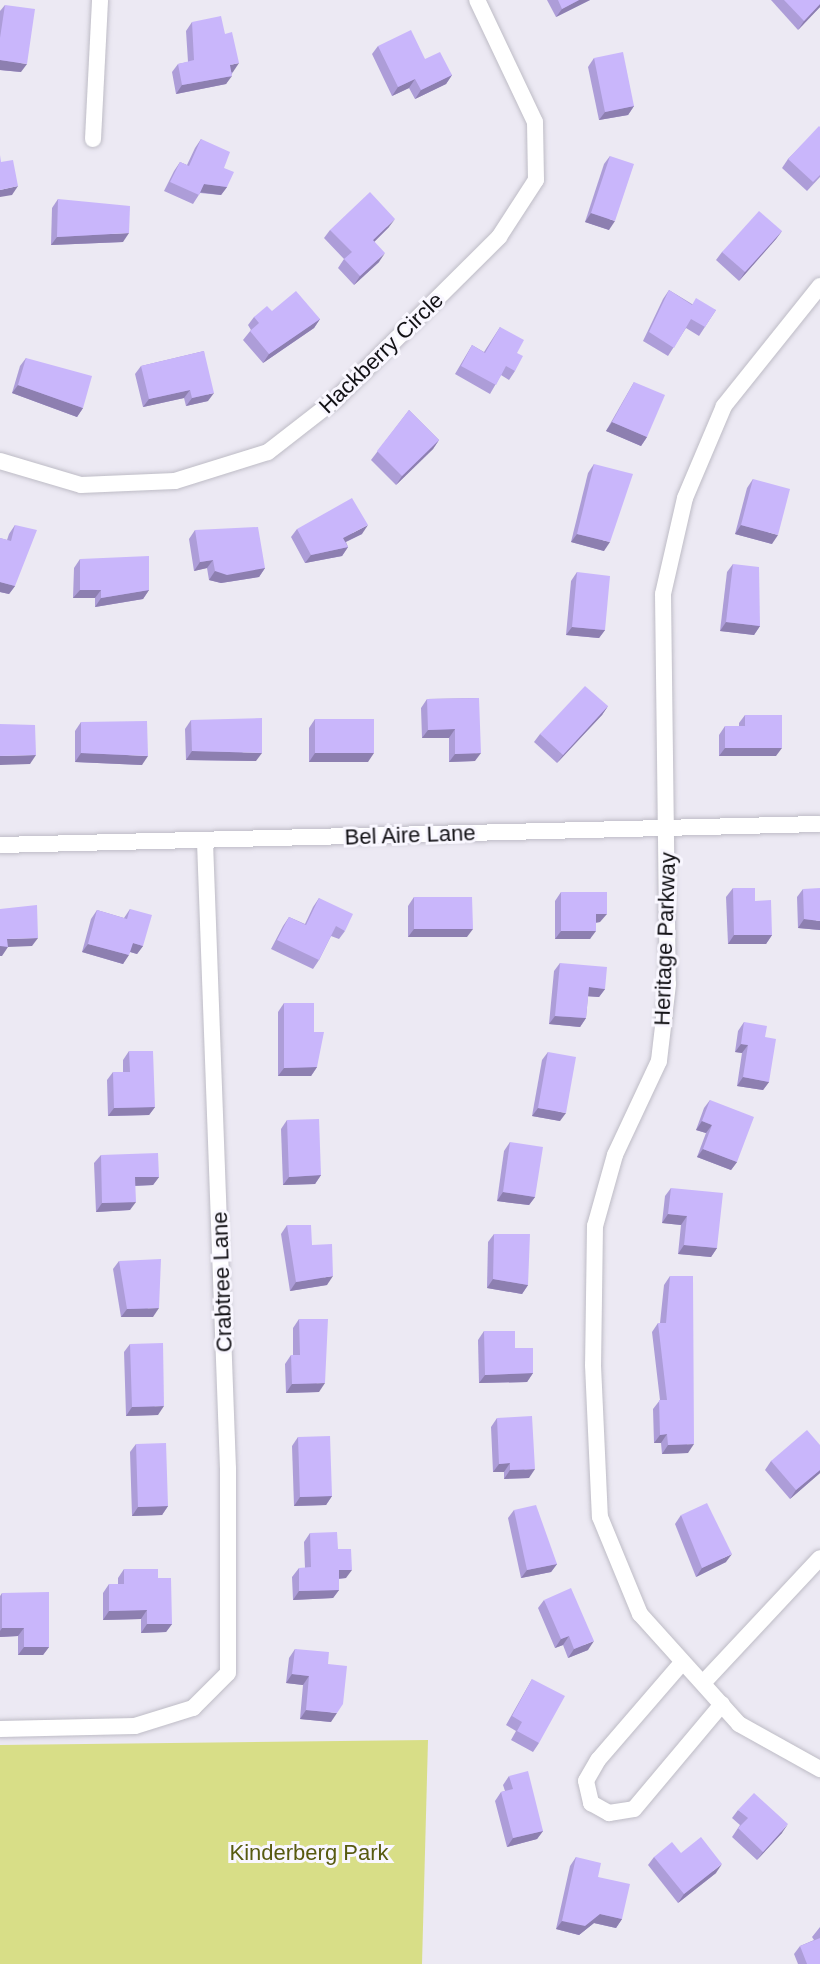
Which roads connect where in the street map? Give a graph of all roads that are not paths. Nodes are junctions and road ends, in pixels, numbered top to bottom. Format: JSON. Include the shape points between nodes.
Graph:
{"nodes":[{"id":1,"x":100,"y":0,"type":"edge"},
{"id":2,"x":477,"y":0,"type":"edge"},
{"id":3,"x":93,"y":139,"type":"dead end"},
{"id":4,"x":820,"y":286,"type":"edge"},
{"id":5,"x":0,"y":461,"type":"edge"},
{"id":6,"x":820,"y":824,"type":"edge"},
{"id":7,"x":667,"y":828,"type":"junction"},
{"id":8,"x":205,"y":841,"type":"junction"},
{"id":9,"x":0,"y":845,"type":"edge"},
{"id":10,"x":820,"y":1558,"type":"edge"},
{"id":11,"x":680,"y":1665,"type":"junction"},
{"id":12,"x":703,"y":1683,"type":"junction"},
{"id":13,"x":722,"y":1704,"type":"junction"},
{"id":14,"x":0,"y":1729,"type":"edge"},
{"id":15,"x":820,"y":1769,"type":"edge"}],
"edges":[{"from":1,"to":3,"type":"street"},
{"from":2,"to":5,"type":"street","name":"Hackberry Circle","via":[[535,122],[536,180],[499,237],[336,399],[268,452],[175,481],[81,485]]},
{"from":4,"to":7,"type":"street","name":"Heritage Parkway","via":[[724,406],[685,498],[663,594]]},
{"from":6,"to":7,"type":"street","name":"Bel Aire Lane"},
{"from":7,"to":8,"type":"street","name":"Bel Aire Lane"},
{"from":7,"to":11,"type":"street","name":"Heritage Parkway","via":[[668,984],[659,1061],[615,1155],[595,1226],[593,1365],[600,1517],[640,1614]]},
{"from":8,"to":9,"type":"street","name":"Bel Aire Lane"},
{"from":8,"to":14,"type":"street","name":"Crabtree Lane","via":[[231,1598],[228,1673],[193,1708],[135,1726]]},
{"from":10,"to":12,"type":"street"},
{"from":11,"to":12,"type":"street","name":"Heritage Parkway"},
{"from":11,"to":13,"type":"street","via":[[598,1760],[586,1781],[591,1803],[609,1813],[634,1809]]},
{"from":12,"to":13,"type":"street","name":"Heritage Parkway"},
{"from":13,"to":15,"type":"street","name":"Heritage Parkway","via":[[739,1724]]}]}
